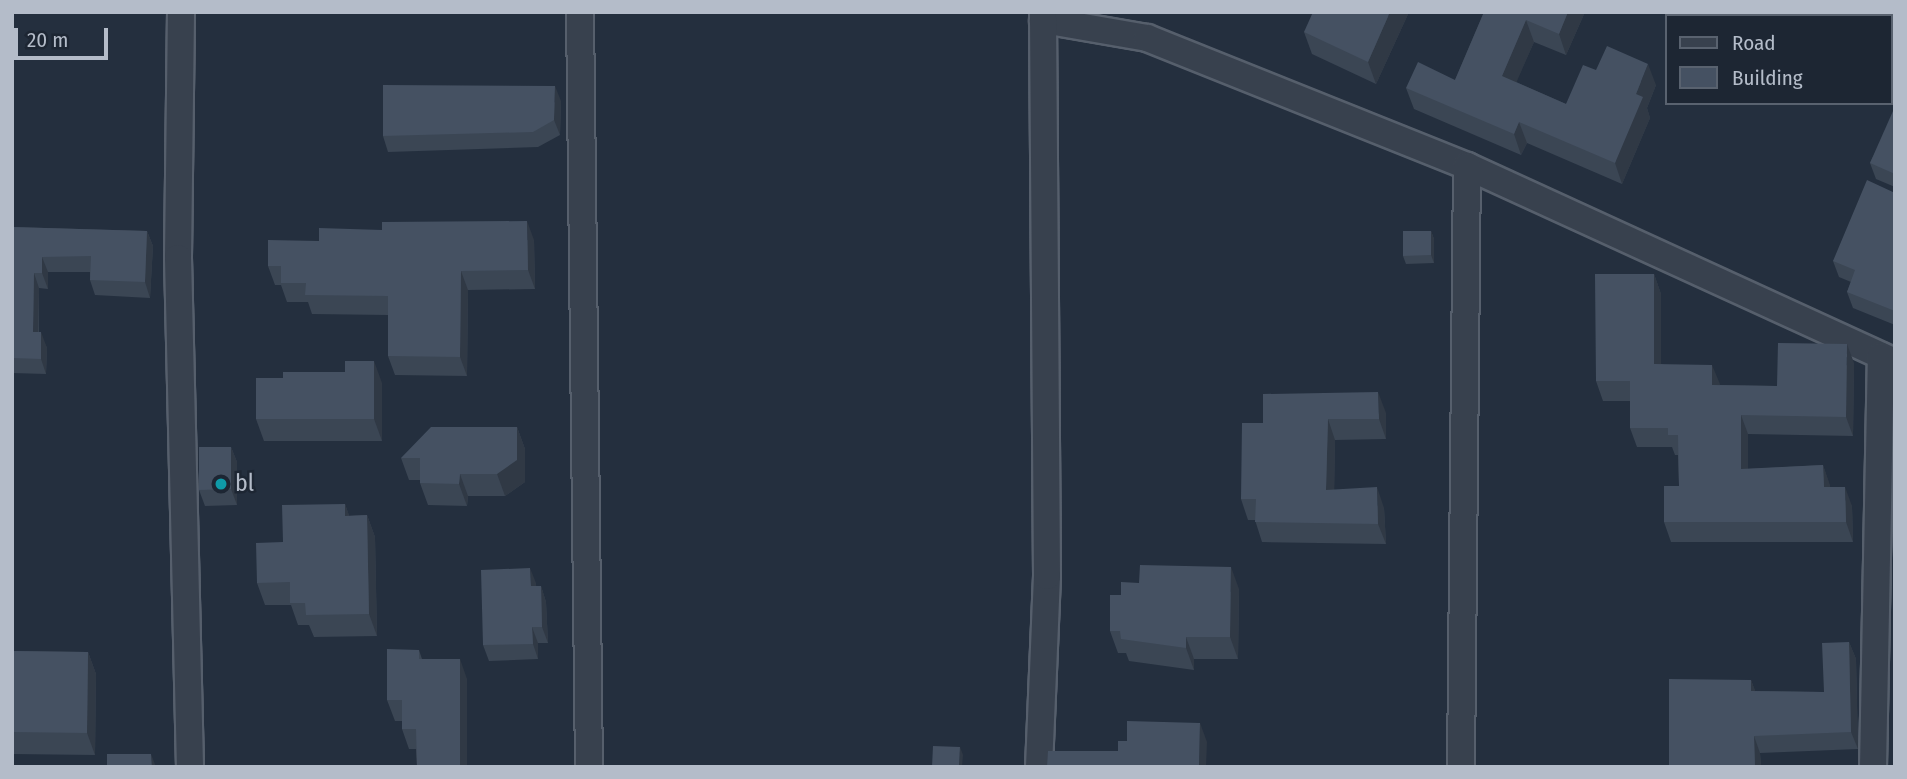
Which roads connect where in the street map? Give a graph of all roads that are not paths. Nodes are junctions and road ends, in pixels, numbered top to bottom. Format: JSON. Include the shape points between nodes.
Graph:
{"nodes":[{"id":1,"x":181,"y":12,"type":"edge"},
{"id":2,"x":580,"y":12,"type":"edge"},
{"id":3,"x":1043,"y":16,"type":"edge"},
{"id":4,"x":1467,"y":166,"type":"junction"},
{"id":5,"x":1888,"y":359,"type":"edge"},
{"id":6,"x":190,"y":767,"type":"edge"},
{"id":7,"x":589,"y":767,"type":"edge"},
{"id":8,"x":1039,"y":767,"type":"edge"},
{"id":9,"x":1461,"y":767,"type":"edge"},
{"id":10,"x":1873,"y":767,"type":"edge"}],
"edges":[{"from":1,"to":6,"type":"street","via":[[178,258]]},
{"from":2,"to":7,"type":"street"},
{"from":3,"to":4,"type":"street","via":[[1147,38],[1310,108]]},
{"from":3,"to":8,"type":"street","via":[[1047,576]]},
{"from":4,"to":5,"type":"street"},
{"from":4,"to":9,"type":"street"},
{"from":5,"to":10,"type":"street"}]}
